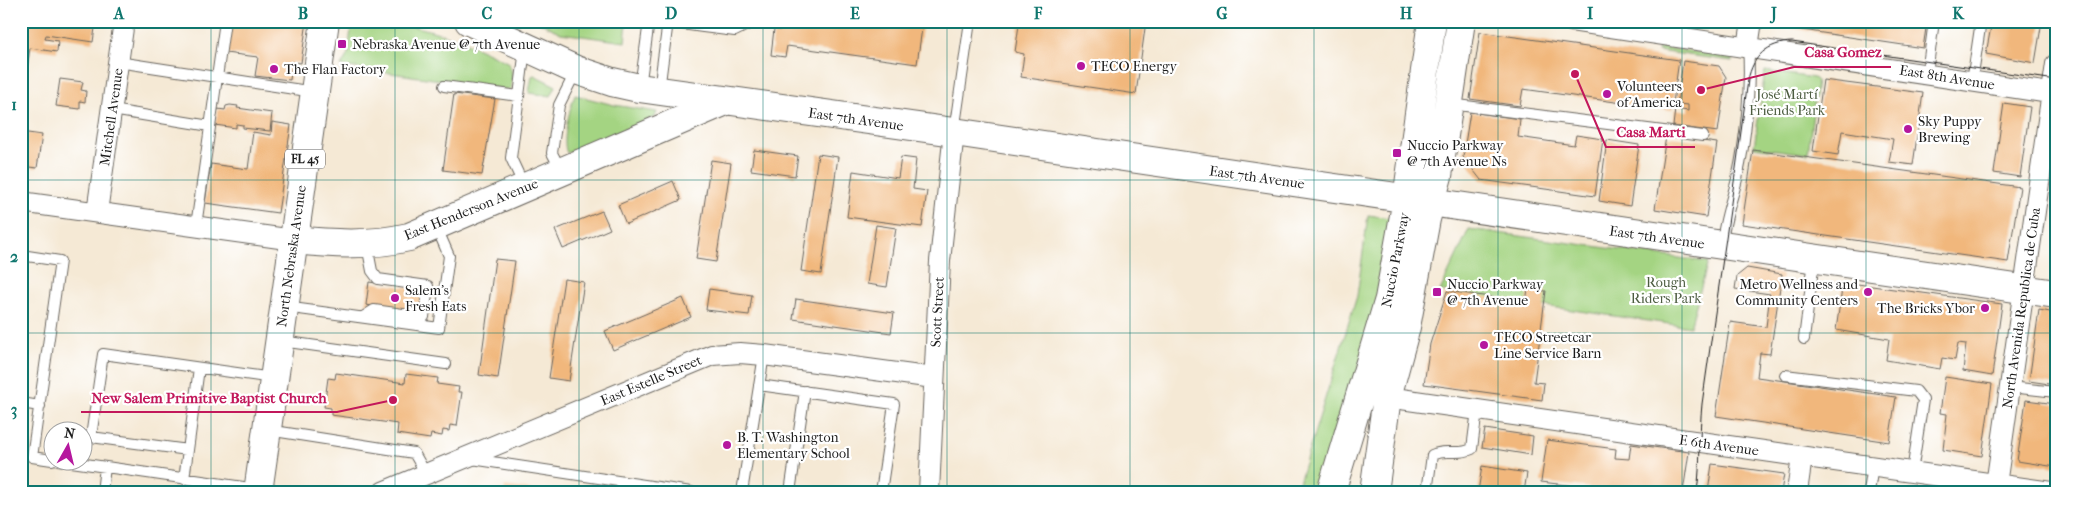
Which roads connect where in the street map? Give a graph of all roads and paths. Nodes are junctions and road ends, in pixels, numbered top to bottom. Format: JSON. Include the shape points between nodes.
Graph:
{"nodes":[{"id":1,"x":124,"y":21,"type":"edge"},
{"id":2,"x":225,"y":21,"type":"edge"},
{"id":3,"x":325,"y":21,"type":"edge"},
{"id":4,"x":469,"y":21,"type":"edge"},
{"id":5,"x":649,"y":21,"type":"edge"},
{"id":6,"x":755,"y":21,"type":"edge"},
{"id":7,"x":970,"y":21,"type":"edge"},
{"id":8,"x":1432,"y":21,"type":"edge"},
{"id":9,"x":1461,"y":21,"type":"edge"},
{"id":10,"x":1571,"y":21,"type":"edge"},
{"id":11,"x":1752,"y":21,"type":"edge"},
{"id":12,"x":1934,"y":21,"type":"edge"},
{"id":13,"x":1981,"y":21,"type":"edge"},
{"id":14,"x":666,"y":22,"type":"edge"},
{"id":15,"x":703,"y":24,"type":"edge"},
{"id":16,"x":525,"y":48,"type":"junction"},
{"id":17,"x":1748,"y":48,"type":"junction"},
{"id":18,"x":118,"y":62,"type":"junction"},
{"id":19,"x":2056,"y":64,"type":"edge"},
{"id":20,"x":576,"y":70,"type":"junction"},
{"id":21,"x":1927,"y":73,"type":"junction"},
{"id":22,"x":217,"y":78,"type":"junction"},
{"id":23,"x":1972,"y":81,"type":"junction"},
{"id":24,"x":444,"y":86,"type":"dead end"},
{"id":25,"x":649,"y":90,"type":"junction"},
{"id":26,"x":315,"y":92,"type":"junction"},
{"id":27,"x":2054,"y":93,"type":"edge"},
{"id":28,"x":519,"y":96,"type":"junction"},
{"id":29,"x":727,"y":100,"type":"junction"},
{"id":30,"x":1449,"y":104,"type":"junction"},
{"id":31,"x":112,"y":110,"type":"junction"},
{"id":32,"x":210,"y":126,"type":"junction"},
{"id":33,"x":954,"y":132,"type":"junction"},
{"id":34,"x":1703,"y":136,"type":"dead end"},
{"id":35,"x":562,"y":172,"type":"junction"},
{"id":36,"x":524,"y":188,"type":"junction"},
{"id":37,"x":1418,"y":201,"type":"junction"},
{"id":38,"x":21,"y":202,"type":"edge"},
{"id":39,"x":97,"y":212,"type":"junction"},
{"id":40,"x":436,"y":225,"type":"junction"},
{"id":41,"x":196,"y":226,"type":"junction"},
{"id":42,"x":294,"y":240,"type":"junction"},
{"id":43,"x":366,"y":243,"type":"junction"},
{"id":44,"x":1721,"y":246,"type":"junction"},
{"id":45,"x":21,"y":256,"type":"edge"},
{"id":46,"x":1814,"y":260,"type":"junction"},
{"id":47,"x":2024,"y":290,"type":"junction"},
{"id":48,"x":2056,"y":294,"type":"edge"},
{"id":49,"x":284,"y":307,"type":"junction"},
{"id":50,"x":363,"y":317,"type":"junction"},
{"id":51,"x":1804,"y":339,"type":"dead end"},
{"id":52,"x":279,"y":340,"type":"junction"},
{"id":53,"x":764,"y":355,"type":"junction"},
{"id":54,"x":446,"y":364,"type":"dead end"},
{"id":55,"x":199,"y":368,"type":"junction"},
{"id":56,"x":1785,"y":375,"type":"dead end"},
{"id":57,"x":274,"y":378,"type":"junction"},
{"id":58,"x":934,"y":378,"type":"junction"},
{"id":59,"x":760,"y":384,"type":"junction"},
{"id":60,"x":2010,"y":387,"type":"junction"},
{"id":61,"x":805,"y":392,"type":"junction"},
{"id":62,"x":2056,"y":392,"type":"edge"},
{"id":63,"x":1387,"y":398,"type":"junction"},
{"id":64,"x":21,"y":403,"type":"edge"},
{"id":65,"x":40,"y":406,"type":"junction"},
{"id":66,"x":1477,"y":410,"type":"junction"},
{"id":67,"x":267,"y":430,"type":"junction"},
{"id":68,"x":188,"y":450,"type":"junction"},
{"id":69,"x":1802,"y":457,"type":"junction"},
{"id":70,"x":42,"y":458,"type":"edge"},
{"id":71,"x":466,"y":458,"type":"junction"},
{"id":72,"x":92,"y":465,"type":"edge"},
{"id":73,"x":1873,"y":466,"type":"junction"},
{"id":74,"x":106,"y":467,"type":"junction"},
{"id":75,"x":1912,"y":472,"type":"junction"},
{"id":76,"x":426,"y":474,"type":"junction"},
{"id":77,"x":184,"y":479,"type":"junction"},
{"id":78,"x":1996,"y":488,"type":"edge"},
{"id":79,"x":264,"y":491,"type":"edge"},
{"id":80,"x":102,"y":492,"type":"edge"},
{"id":81,"x":383,"y":492,"type":"edge"},
{"id":82,"x":691,"y":492,"type":"edge"},
{"id":83,"x":742,"y":492,"type":"edge"},
{"id":84,"x":790,"y":492,"type":"edge"},
{"id":85,"x":881,"y":492,"type":"edge"},
{"id":86,"x":929,"y":492,"type":"edge"},
{"id":87,"x":1331,"y":492,"type":"edge"},
{"id":88,"x":1374,"y":492,"type":"edge"},
{"id":89,"x":1427,"y":492,"type":"edge"},
{"id":90,"x":1797,"y":492,"type":"edge"},
{"id":91,"x":1869,"y":492,"type":"edge"},
{"id":92,"x":2051,"y":492,"type":"edge"}],
"edges":[{"from":1,"to":18,"type":"street","name":"Mitchell Avenue"},
{"from":2,"to":22,"type":"lane"},
{"from":3,"to":26,"type":"street","name":"North Nebraska Avenue","number":"FL 45"},
{"from":4,"to":16,"type":"street","name":"East 7th Avenue"},
{"from":5,"to":25,"type":"lane"},
{"from":6,"to":15,"type":"lane","via":[[735,31]]},
{"from":7,"to":33,"type":"lane"},
{"from":8,"to":37,"type":"street","name":"Nuccio Parkway"},
{"from":9,"to":30,"type":"street","name":"Nuccio Parkway"},
{"from":10,"to":17,"type":"street","name":"East 8th Avenue"},
{"from":11,"to":17,"type":"street"},
{"from":12,"to":21,"type":"lane"},
{"from":13,"to":23,"type":"lane"},
{"from":14,"to":15,"type":"lane"},
{"from":14,"to":25,"type":"lane"},
{"from":16,"to":20,"type":"street","name":"East 7th Avenue"},
{"from":16,"to":28,"type":"lane"},
{"from":17,"to":21,"type":"street","name":"East 8th Avenue"},
{"from":17,"to":44,"type":"lane","via":[[1748,101],[1737,178]]},
{"from":18,"to":22,"type":"lane"},
{"from":18,"to":31,"type":"street","name":"Mitchell Avenue"},
{"from":19,"to":27,"type":"street","name":"North Avenida Republica de Cuba"},
{"from":20,"to":25,"type":"street","name":"East 7th Avenue"},
{"from":20,"to":35,"type":"lane","via":[[559,105],[552,153]]},
{"from":21,"to":23,"type":"street","name":"East 8th Avenue"},
{"from":22,"to":26,"type":"lane"},
{"from":22,"to":32,"type":"lane"},
{"from":23,"to":27,"type":"street","name":"East 8th Avenue"},
{"from":24,"to":28,"type":"lane"},
{"from":25,"to":29,"type":"street","name":"East 7th Avenue"},
{"from":26,"to":42,"type":"street","name":"North Nebraska Avenue","number":"FL 45"},
{"from":27,"to":47,"type":"street","name":"North Avenida Republica de Cuba"},
{"from":28,"to":36,"type":"lane","via":[[512,158]]},
{"from":29,"to":33,"type":"street","name":"East 7th Avenue"},
{"from":29,"to":35,"type":"street","name":"East Henderson Avenue"},
{"from":30,"to":34,"type":"lane"},
{"from":30,"to":37,"type":"street","name":"Nuccio Parkway","via":[[1438,176]]},
{"from":31,"to":32,"type":"lane"},
{"from":31,"to":39,"type":"street","name":"Mitchell Avenue"},
{"from":32,"to":41,"type":"lane"},
{"from":33,"to":37,"type":"street","name":"East 7th Avenue"},
{"from":33,"to":58,"type":"street","name":"Scott Street","via":[[940,261]]},
{"from":35,"to":36,"type":"street","name":"East Henderson Avenue"},
{"from":36,"to":40,"type":"street","name":"East Henderson Avenue"},
{"from":37,"to":44,"type":"street","name":"East 7th Avenue"},
{"from":37,"to":63,"type":"street","name":"Nuccio Parkway","via":[[1406,327]]},
{"from":37,"to":87,"type":"street","name":"Nuccio Parkway"},
{"from":38,"to":39,"type":"street","name":"East Henderson Avenue"},
{"from":39,"to":41,"type":"street","name":"East Henderson Avenue"},
{"from":40,"to":43,"type":"street","name":"East Henderson Avenue","via":[[409,236]]},
{"from":40,"to":50,"type":"lane","via":[[449,256],[439,328]]},
{"from":41,"to":42,"type":"street","name":"East Henderson Avenue"},
{"from":42,"to":43,"type":"street","name":"East Henderson Avenue"},
{"from":42,"to":49,"type":"street","name":"North Nebraska Avenue","number":"FL 45"},
{"from":43,"to":50,"type":"lane","via":[[372,271],[378,279],[428,286],[424,317],[374,310]]},
{"from":44,"to":46,"type":"street","name":"East 7th Avenue"},
{"from":45,"to":65,"type":"lane","via":[[60,261]]},
{"from":46,"to":47,"type":"street","name":"East 7th Avenue"},
{"from":46,"to":51,"type":"lane"},
{"from":47,"to":48,"type":"street","name":"East 7th Avenue"},
{"from":47,"to":60,"type":"street","name":"North Avenida Republica de Cuba"},
{"from":49,"to":50,"type":"lane"},
{"from":49,"to":52,"type":"street","name":"North Nebraska Avenue","number":"FL 45"},
{"from":52,"to":54,"type":"lane"},
{"from":52,"to":57,"type":"street","name":"North Nebraska Avenue","number":"FL 45"},
{"from":53,"to":58,"type":"street","name":"East Estelle Street"},
{"from":53,"to":59,"type":"lane"},
{"from":53,"to":71,"type":"street","name":"East Estelle Street","via":[[740,352],[712,355]]},
{"from":55,"to":57,"type":"lane"},
{"from":55,"to":68,"type":"lane"},
{"from":55,"to":68,"type":"lane","via":[[103,354],[91,437]]},
{"from":56,"to":75,"type":"lane","via":[[1916,391],[1923,400]]},
{"from":57,"to":67,"type":"street","name":"North Nebraska Avenue","number":"FL 45"},
{"from":58,"to":86,"type":"street","name":"Scott Street"},
{"from":59,"to":61,"type":"lane"},
{"from":59,"to":83,"type":"lane"},
{"from":60,"to":62,"type":"lane"},
{"from":60,"to":78,"type":"street","name":"North Avenida Republica de Cuba"},
{"from":61,"to":84,"type":"lane"},
{"from":61,"to":85,"type":"lane","via":[[894,404]]},
{"from":63,"to":66,"type":"street","name":"E 6th Avenue"},
{"from":63,"to":88,"type":"street","name":"Nuccio Parkway"},
{"from":64,"to":65,"type":"lane"},
{"from":65,"to":70,"type":"lane","via":[[32,457]]},
{"from":66,"to":69,"type":"street","name":"E 6th Avenue"},
{"from":66,"to":89,"type":"lane","via":[[1472,449],[1464,453],[1440,451],[1432,454]]},
{"from":67,"to":76,"type":"lane","via":[[414,453]]},
{"from":67,"to":79,"type":"street","name":"North Nebraska Avenue","number":"FL 45"},
{"from":68,"to":77,"type":"lane"},
{"from":69,"to":73,"type":"street","name":"E 6th Avenue"},
{"from":69,"to":90,"type":"street"},
{"from":71,"to":76,"type":"street","name":"East Estelle Street"},
{"from":71,"to":82,"type":"lane"},
{"from":72,"to":74,"type":"lane"},
{"from":73,"to":75,"type":"street","name":"E 6th Avenue"},
{"from":73,"to":91,"type":"lane"},
{"from":74,"to":77,"type":"lane"},
{"from":74,"to":80,"type":"lane"},
{"from":75,"to":78,"type":"street","name":"E 6th Avenue"},
{"from":76,"to":81,"type":"street","name":"East Estelle Street"},
{"from":77,"to":79,"type":"lane"},
{"from":78,"to":92,"type":"street","name":"E 6th Avenue"}]}
